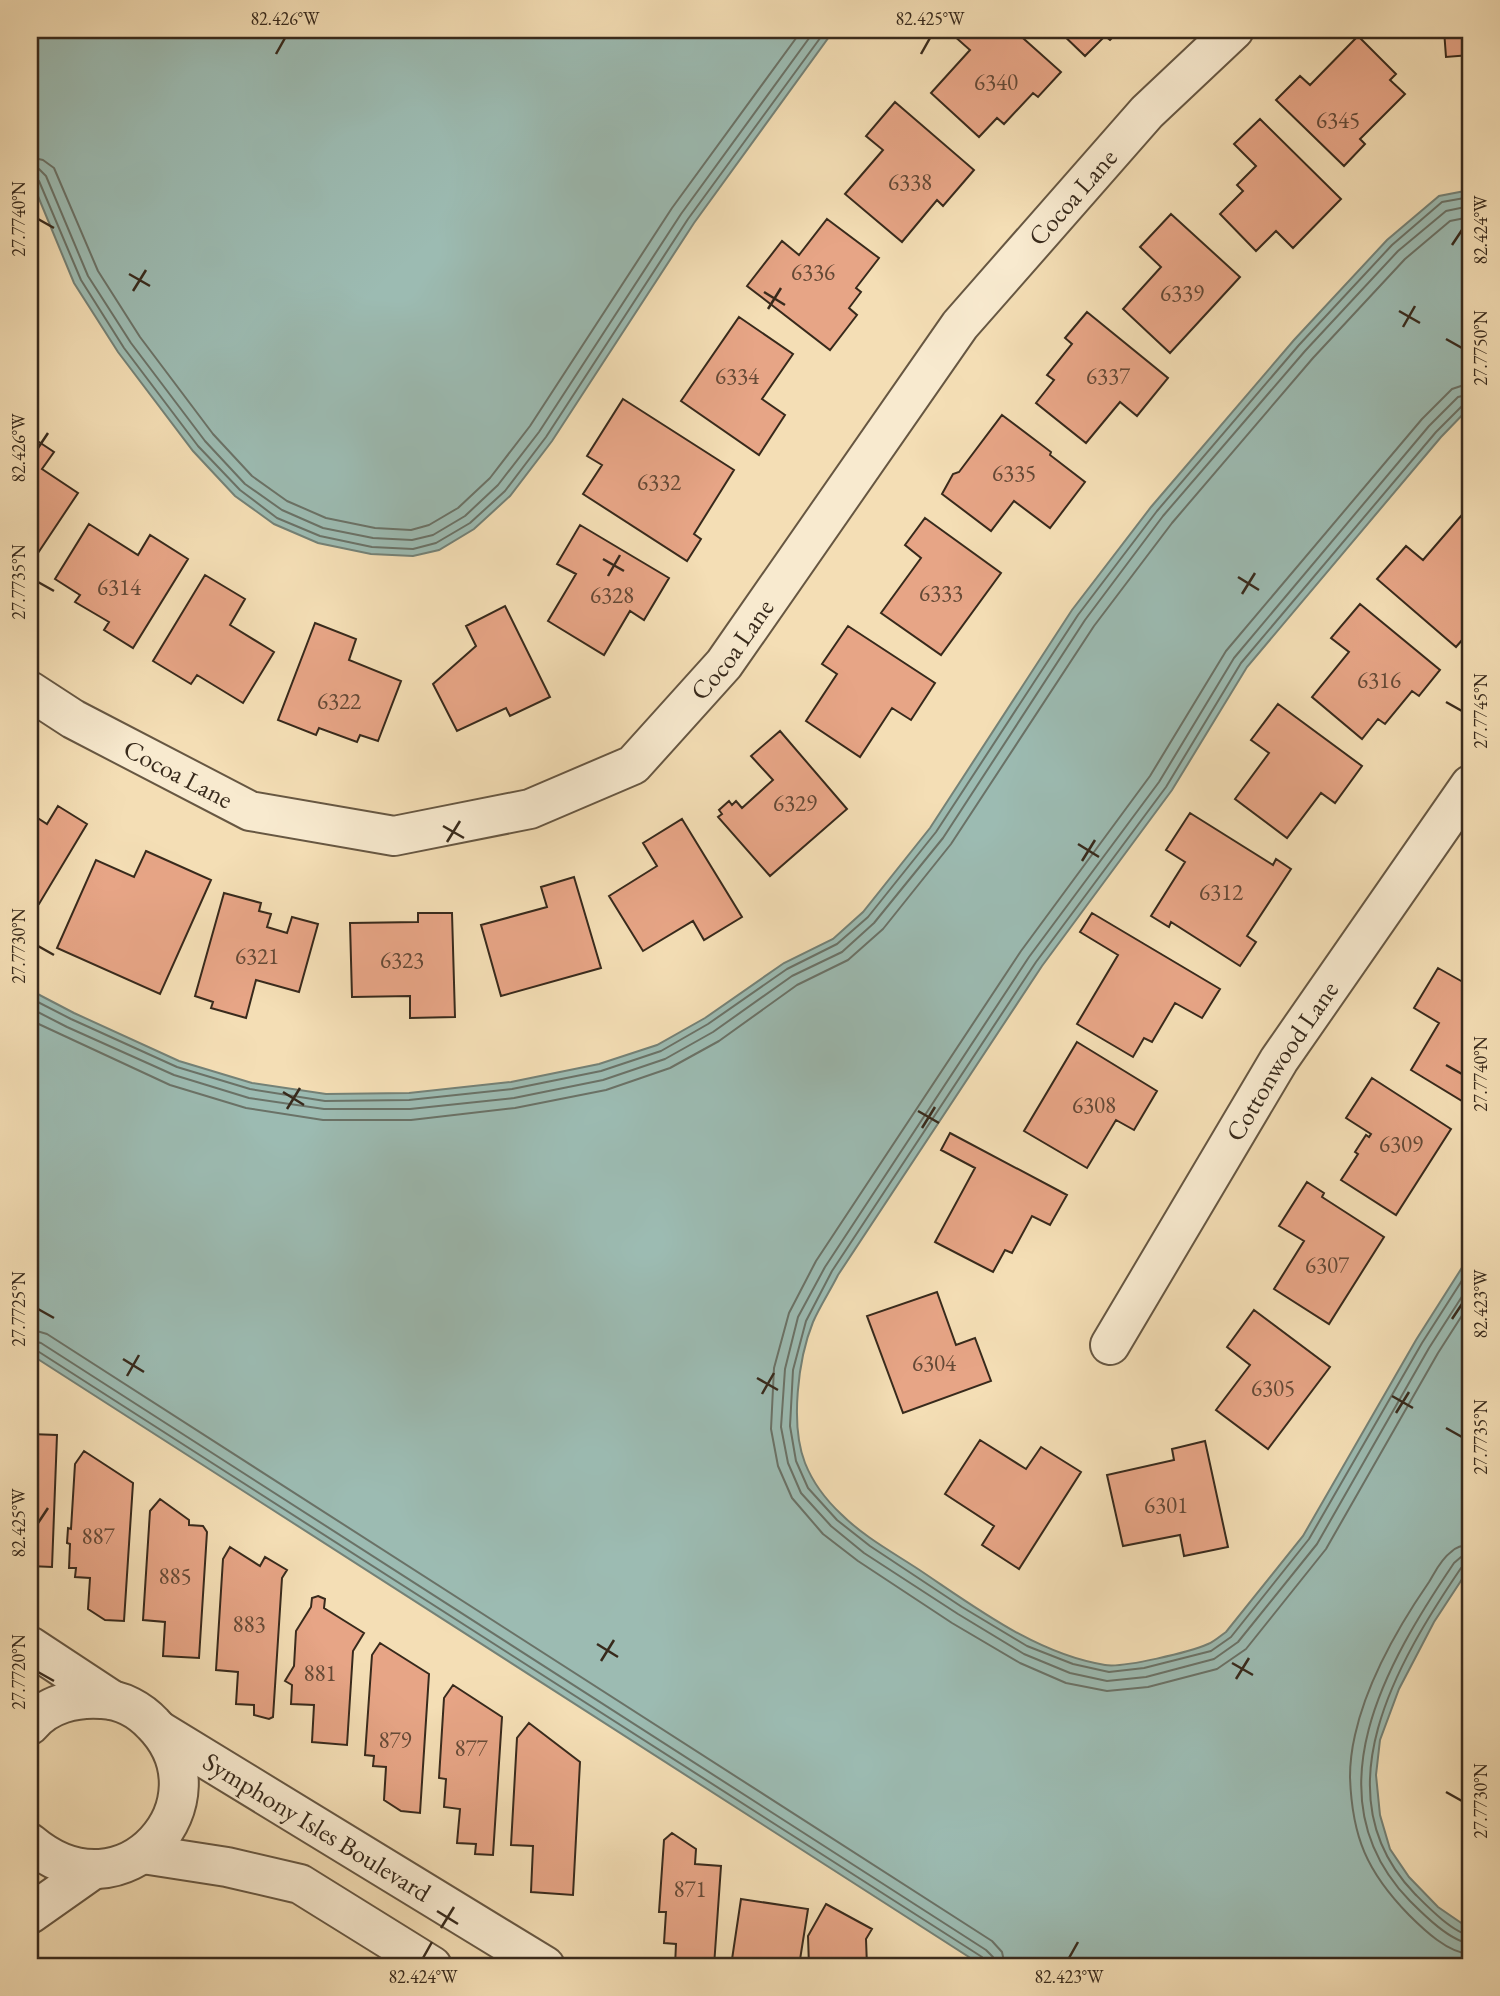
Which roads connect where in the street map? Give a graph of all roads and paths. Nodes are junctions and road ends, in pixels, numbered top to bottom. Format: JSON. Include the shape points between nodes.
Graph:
{"nodes":[{"id":1,"x":1234,"y":30,"type":"edge"},
{"id":2,"x":30,"y":691,"type":"edge"},
{"id":3,"x":1470,"y":785,"type":"edge"},
{"id":4,"x":1110,"y":1345,"type":"dead end"},
{"id":5,"x":30,"y":1646,"type":"edge"},
{"id":6,"x":112,"y":1700,"type":"junction"},
{"id":7,"x":30,"y":1725,"type":"edge"},
{"id":8,"x":160,"y":1731,"type":"junction"},
{"id":9,"x":30,"y":1843,"type":"edge"},
{"id":10,"x":143,"y":1854,"type":"junction"},
{"id":11,"x":90,"y":1871,"type":"junction"},
{"id":12,"x":30,"y":1914,"type":"edge"},
{"id":13,"x":432,"y":1966,"type":"edge"},
{"id":14,"x":545,"y":1966,"type":"edge"}],
"edges":[{"from":1,"to":2,"type":"street","name":"Cocoa Lane","via":[[1147,112],[960,325],[724,664],[634,765],[530,809],[394,836],[250,811],[73,719]]},
{"from":3,"to":4,"type":"street","name":"Cottonwood Lane","via":[[1279,1060]]},
{"from":5,"to":6,"type":"street","name":"Symphony Isles Boulevard"},
{"from":6,"to":7,"type":"street","name":"Symphony Isles Boulevard","via":[[84,1698],[57,1705]]},
{"from":6,"to":8,"type":"street","name":"Symphony Isles Boulevard","via":[[130,1706]]},
{"from":8,"to":10,"type":"street","name":"Symphony Isles Boulevard","via":[[174,1755],[179,1782],[175,1810],[162,1835]]},
{"from":8,"to":14,"type":"street","name":"Symphony Isles Boulevard"},
{"from":9,"to":11,"type":"street","name":"Symphony Isles Boulevard","via":[[46,1857]]},
{"from":10,"to":11,"type":"street","name":"Symphony Isles Boulevard","via":[[118,1866]]},
{"from":10,"to":13,"type":"street","via":[[300,1884]]},
{"from":11,"to":12,"type":"street","name":"Symphony Isles Boulevard"}]}
